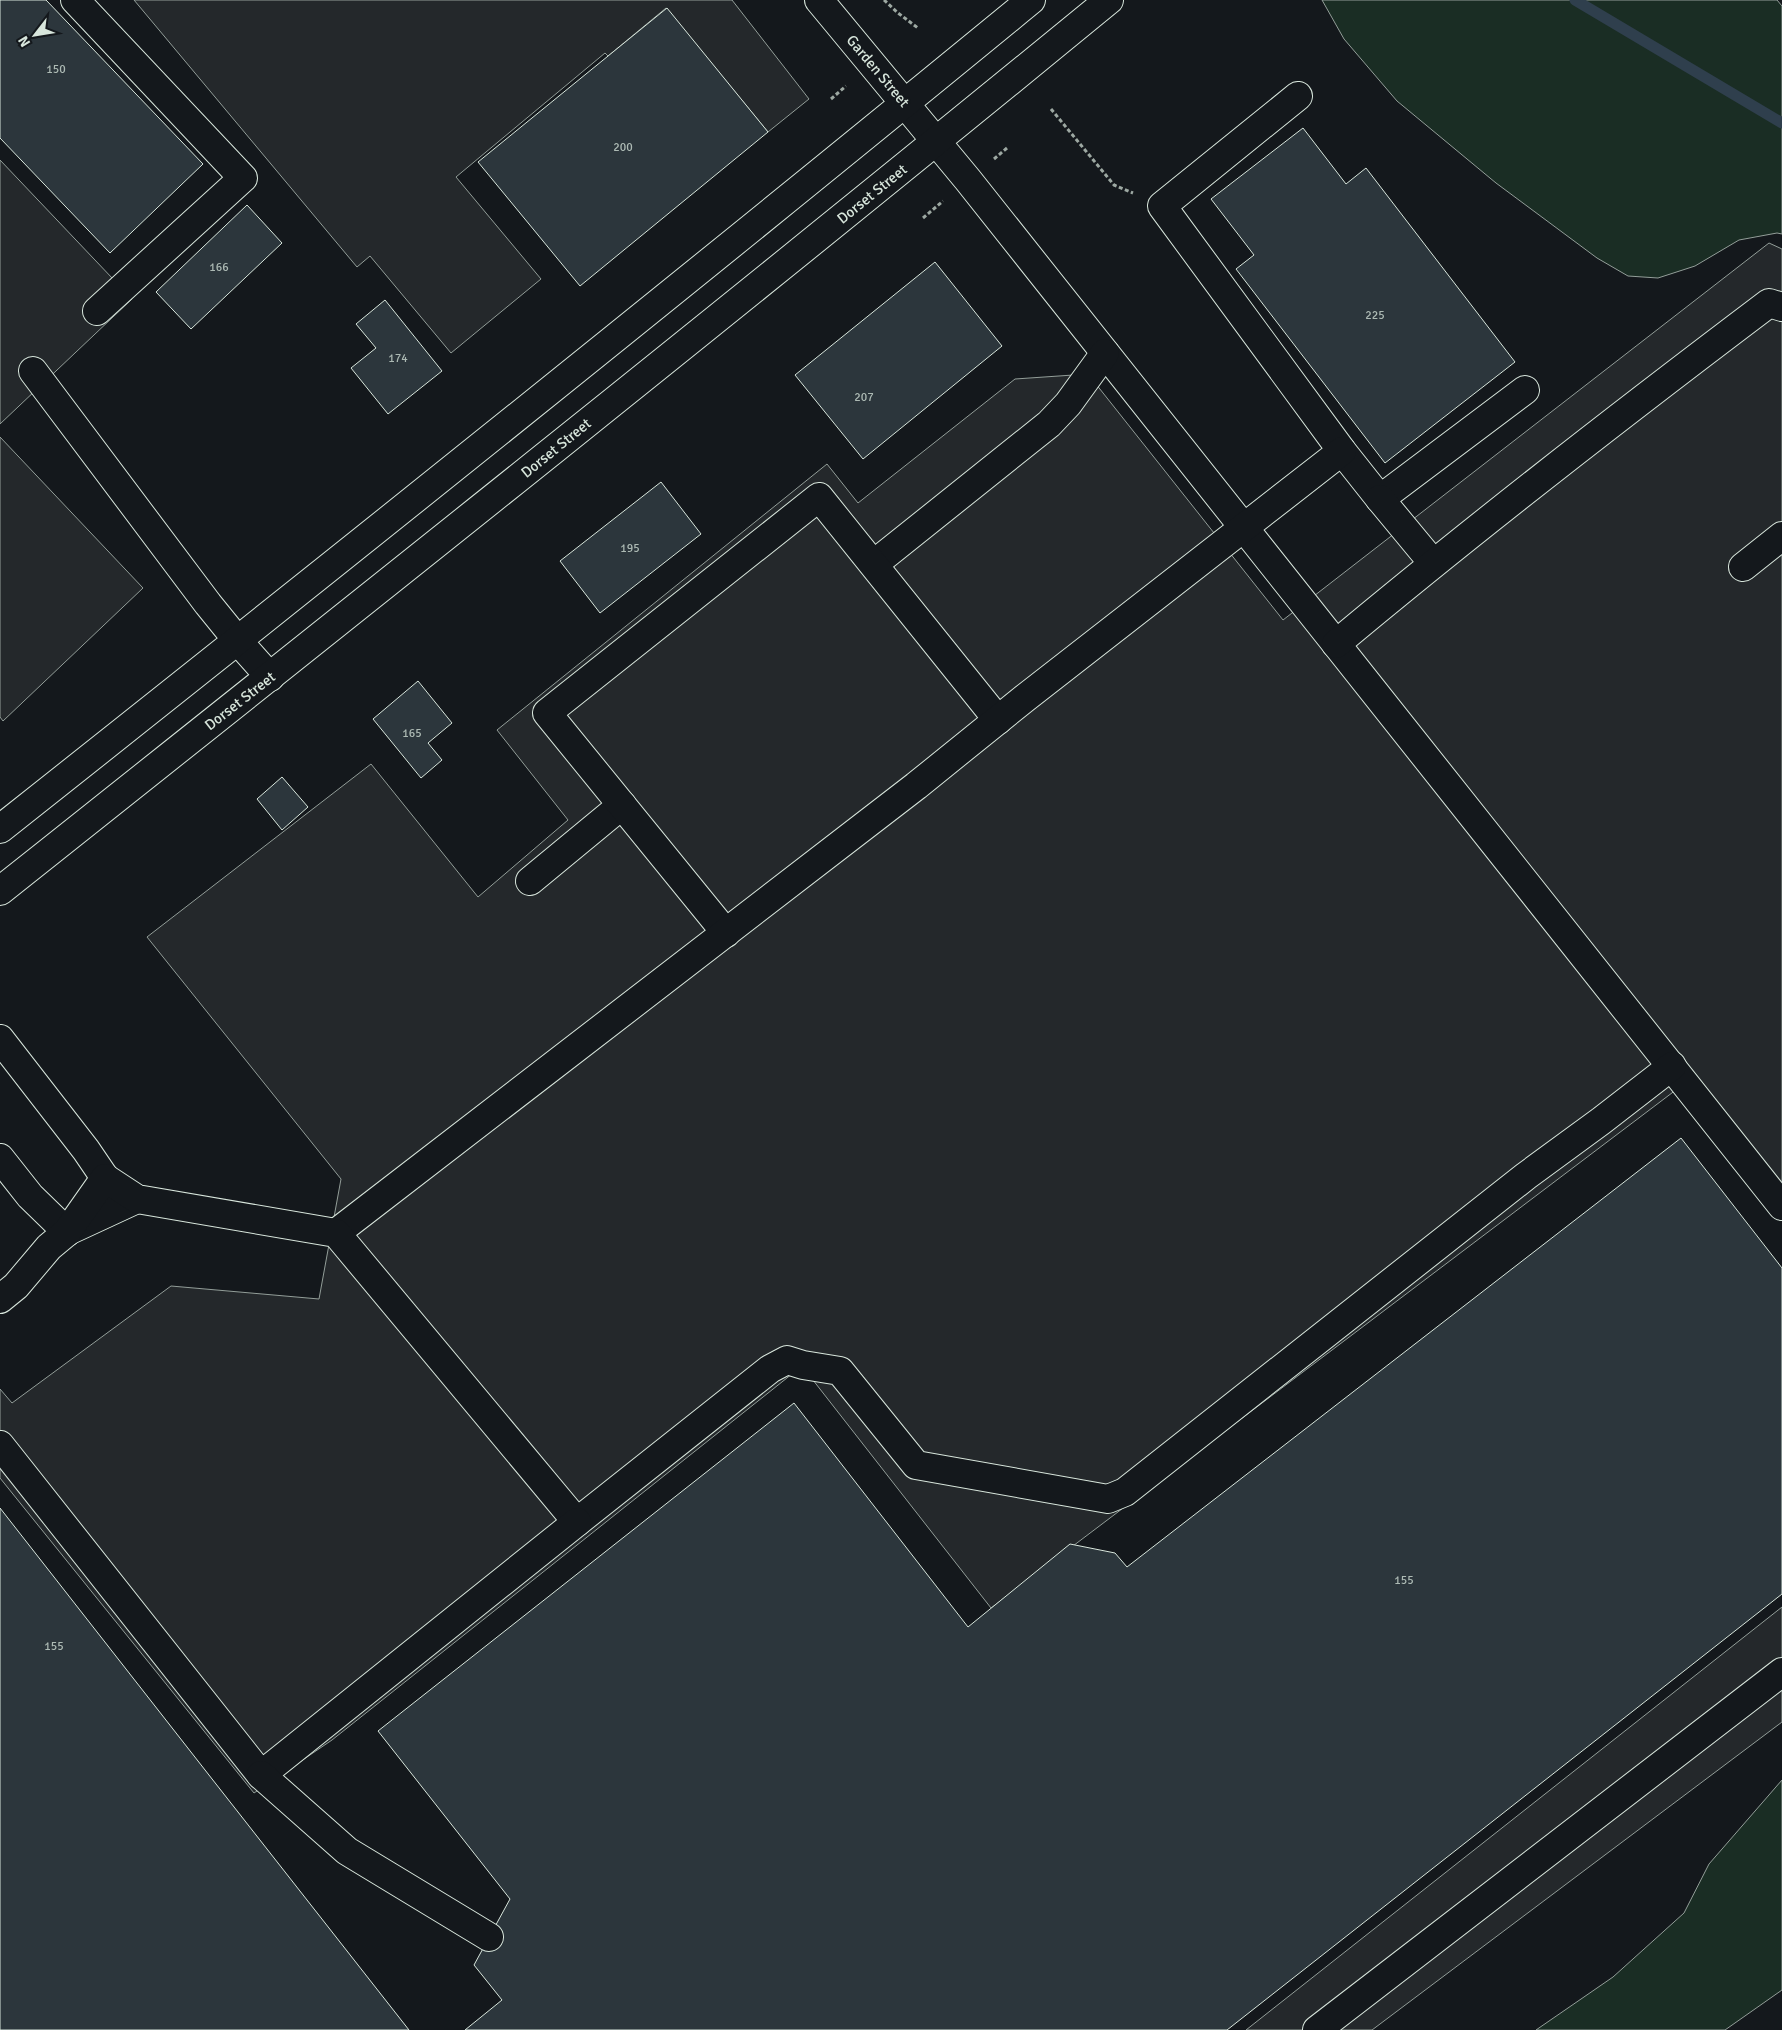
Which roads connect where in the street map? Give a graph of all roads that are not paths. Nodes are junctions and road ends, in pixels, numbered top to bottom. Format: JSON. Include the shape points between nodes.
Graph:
{"nodes":[{"id":1,"x":75,"y":0,"type":"edge"},
{"id":2,"x":819,"y":0,"type":"edge"},
{"id":3,"x":1031,"y":0,"type":"edge"},
{"id":4,"x":1109,"y":0,"type":"edge"},
{"id":5,"x":1298,"y":96,"type":"dead end"},
{"id":6,"x":905,"y":104,"type":"junction"},
{"id":7,"x":936,"y":142,"type":"junction"},
{"id":8,"x":1782,"y":307,"type":"edge"},
{"id":9,"x":97,"y":311,"type":"dead end"},
{"id":10,"x":1104,"y":352,"type":"junction"},
{"id":11,"x":33,"y":371,"type":"dead end"},
{"id":12,"x":1525,"y":390,"type":"dead end"},
{"id":13,"x":1342,"y":451,"type":"junction"},
{"id":14,"x":1380,"y":499,"type":"junction"},
{"id":15,"x":1243,"y":527,"type":"junction"},
{"id":16,"x":1782,"y":536,"type":"edge"},
{"id":17,"x":1433,"y":563,"type":"junction"},
{"id":18,"x":874,"y":564,"type":"junction"},
{"id":19,"x":1743,"y":567,"type":"dead end"},
{"id":20,"x":238,"y":641,"type":"junction"},
{"id":21,"x":1336,"y":644,"type":"junction"},
{"id":22,"x":270,"y":677,"type":"junction"},
{"id":23,"x":998,"y":720,"type":"junction"},
{"id":24,"x":622,"y":805,"type":"junction"},
{"id":25,"x":0,"y":829,"type":"edge"},
{"id":26,"x":530,"y":881,"type":"dead end"},
{"id":27,"x":0,"y":891,"type":"edge"},
{"id":28,"x":726,"y":933,"type":"junction"},
{"id":29,"x":0,"y":1039,"type":"edge"},
{"id":30,"x":1672,"y":1066,"type":"junction"},
{"id":31,"x":0,"y":1158,"type":"edge"},
{"id":32,"x":104,"y":1178,"type":"junction"},
{"id":33,"x":137,"y":1199,"type":"junction"},
{"id":34,"x":1782,"y":1206,"type":"edge"},
{"id":35,"x":67,"y":1232,"type":"junction"},
{"id":36,"x":336,"y":1233,"type":"junction"},
{"id":37,"x":0,"y":1299,"type":"edge"},
{"id":38,"x":0,"y":1445,"type":"edge"},
{"id":39,"x":578,"y":1522,"type":"junction"},
{"id":40,"x":1782,"y":1672,"type":"edge"},
{"id":41,"x":261,"y":1775,"type":"junction"},
{"id":42,"x":489,"y":1937,"type":"dead end"},
{"id":43,"x":1318,"y":2030,"type":"edge"}],
"edges":[{"from":1,"to":9,"type":"main road","via":[[243,178]]},
{"from":2,"to":6,"type":"main road","name":"Garden Street"},
{"from":3,"to":6,"type":"main road"},
{"from":4,"to":7,"type":"main road","name":"Dorset Street"},
{"from":5,"to":13,"type":"main road","via":[[1162,206]]},
{"from":6,"to":7,"type":"main road","name":"Garden Street"},
{"from":6,"to":20,"type":"main road"},
{"from":7,"to":10,"type":"main road","name":"Garden Street"},
{"from":7,"to":22,"type":"main road","name":"Dorset Street"},
{"from":8,"to":17,"type":"main road","via":[[1769,302]]},
{"from":10,"to":15,"type":"main road","name":"Garden Street"},
{"from":10,"to":18,"type":"main road","via":[[1068,404],[1049,424]]},
{"from":11,"to":20,"type":"main road"},
{"from":12,"to":14,"type":"main road"},
{"from":13,"to":14,"type":"main road"},
{"from":13,"to":15,"type":"main road"},
{"from":14,"to":17,"type":"main road"},
{"from":15,"to":21,"type":"main road","name":"Garden Street"},
{"from":15,"to":23,"type":"main road"},
{"from":16,"to":19,"type":"main road"},
{"from":17,"to":21,"type":"main road"},
{"from":18,"to":23,"type":"main road"},
{"from":18,"to":24,"type":"main road","via":[[819,497],[547,713]]},
{"from":20,"to":22,"type":"main road"},
{"from":20,"to":25,"type":"main road"},
{"from":21,"to":30,"type":"main road","name":"Garden Street"},
{"from":22,"to":27,"type":"main road","name":"Dorset Street"},
{"from":23,"to":28,"type":"main road"},
{"from":24,"to":26,"type":"main road"},
{"from":24,"to":28,"type":"main road"},
{"from":28,"to":36,"type":"main road"},
{"from":29,"to":32,"type":"main road"},
{"from":30,"to":34,"type":"main road","name":"Garden Street"},
{"from":30,"to":39,"type":"main road","via":[[1125,1492],[1108,1499],[916,1465],[840,1371],[787,1360],[770,1369]]},
{"from":31,"to":35,"type":"main road","via":[[30,1196]]},
{"from":32,"to":33,"type":"main road"},
{"from":32,"to":35,"type":"main road"},
{"from":33,"to":35,"type":"main road"},
{"from":33,"to":36,"type":"main road"},
{"from":35,"to":37,"type":"main road"},
{"from":36,"to":39,"type":"main road"},
{"from":38,"to":41,"type":"main road"},
{"from":39,"to":41,"type":"main road"},
{"from":40,"to":43,"type":"main road"},
{"from":41,"to":42,"type":"main road","via":[[347,1850]]}]}
